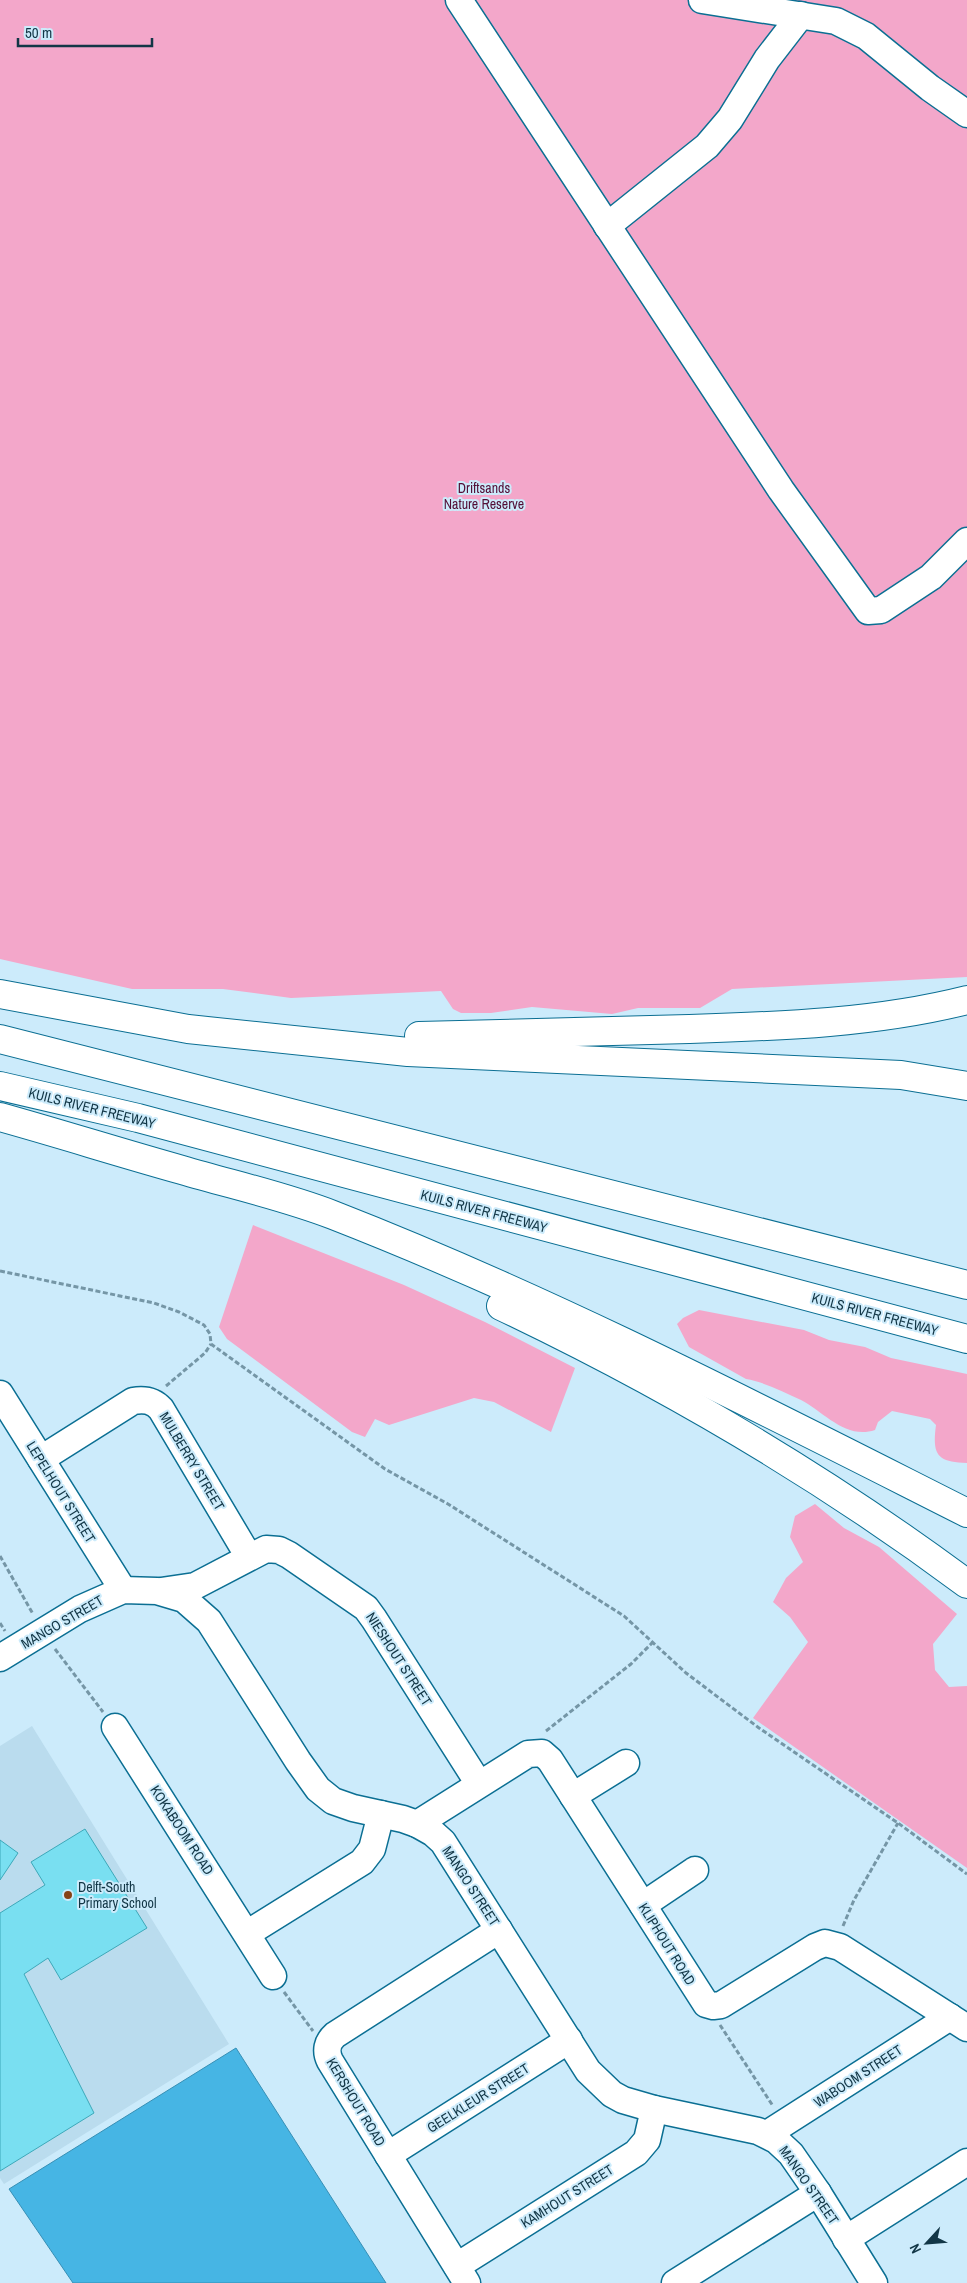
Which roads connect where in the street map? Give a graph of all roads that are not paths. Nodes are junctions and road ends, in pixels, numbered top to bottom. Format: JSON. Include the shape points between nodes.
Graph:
{"nodes":[{"id":1,"x":459,"y":0,"type":"edge"},
{"id":2,"x":702,"y":0,"type":"edge"},
{"id":3,"x":801,"y":15,"type":"junction"},
{"id":4,"x":967,"y":114,"type":"edge"},
{"id":5,"x":607,"y":226,"type":"junction"},
{"id":6,"x":967,"y":541,"type":"edge"},
{"id":7,"x":0,"y":994,"type":"edge"},
{"id":8,"x":967,"y":1000,"type":"edge"},
{"id":9,"x":0,"y":1039,"type":"edge"},
{"id":10,"x":301,"y":1040,"type":"junction"},
{"id":11,"x":0,"y":1086,"type":"edge"},
{"id":12,"x":967,"y":1086,"type":"edge"},
{"id":13,"x":0,"y":1117,"type":"edge"},
{"id":14,"x":180,"y":1170,"type":"junction"},
{"id":15,"x":967,"y":1285,"type":"edge"},
{"id":16,"x":967,"y":1339,"type":"edge"},
{"id":17,"x":0,"y":1394,"type":"edge"},
{"id":18,"x":41,"y":1459,"type":"junction"},
{"id":19,"x":967,"y":1513,"type":"edge"},
{"id":20,"x":249,"y":1557,"type":"junction"},
{"id":21,"x":967,"y":1584,"type":"edge"},
{"id":22,"x":123,"y":1590,"type":"junction"},
{"id":23,"x":157,"y":1591,"type":"junction"},
{"id":24,"x":0,"y":1658,"type":"edge"},
{"id":25,"x":115,"y":1727,"type":"road end"},
{"id":26,"x":626,"y":1763,"type":"dead end"},
{"id":27,"x":479,"y":1784,"type":"junction"},
{"id":28,"x":573,"y":1796,"type":"junction"},
{"id":29,"x":381,"y":1814,"type":"junction"},
{"id":30,"x":418,"y":1824,"type":"junction"},
{"id":31,"x":695,"y":1870,"type":"dead end"},
{"id":32,"x":642,"y":1905,"type":"junction"},
{"id":33,"x":499,"y":1930,"type":"junction"},
{"id":34,"x":248,"y":1933,"type":"junction"},
{"id":35,"x":274,"y":1976,"type":"road end"},
{"id":36,"x":959,"y":2022,"type":"edge"},
{"id":37,"x":569,"y":2040,"type":"junction"},
{"id":38,"x":654,"y":2109,"type":"junction"},
{"id":39,"x":776,"y":2129,"type":"junction"},
{"id":40,"x":388,"y":2155,"type":"junction"},
{"id":41,"x":967,"y":2162,"type":"edge"},
{"id":42,"x":818,"y":2193,"type":"junction"},
{"id":43,"x":846,"y":2239,"type":"junction"},
{"id":44,"x":462,"y":2274,"type":"edge"},
{"id":45,"x":675,"y":2283,"type":"edge"},
{"id":46,"x":874,"y":2283,"type":"edge"}],
"edges":[{"from":1,"to":5,"type":"street"},
{"from":2,"to":3,"type":"street"},
{"from":3,"to":4,"type":"street","via":[[836,21],[866,36]]},
{"from":3,"to":5,"type":"street","via":[[766,58],[730,119],[707,146]]},
{"from":5,"to":6,"type":"street","via":[[781,490],[868,611],[881,610],[930,577]]},
{"from":7,"to":10,"type":"highway","via":[[188,1029]]},
{"from":8,"to":10,"type":"highway","via":[[886,1016],[828,1023]]},
{"from":9,"to":15,"type":"highway"},
{"from":10,"to":12,"type":"highway","via":[[408,1052],[901,1075]]},
{"from":11,"to":16,"type":"highway","name":"KUILS RIVER FREEWAY","via":[[138,1118]]},
{"from":13,"to":14,"type":"highway"},
{"from":14,"to":19,"type":"highway","via":[[331,1214],[440,1258],[812,1434]]},
{"from":14,"to":21,"type":"highway","via":[[351,1237],[536,1322],[761,1445],[847,1500]]},
{"from":17,"to":18,"type":"street","name":"LEPELHOUT STREET"},
{"from":18,"to":20,"type":"street","name":"MULBERRY STREET","via":[[133,1402],[148,1400],[161,1409]]},
{"from":18,"to":22,"type":"street","name":"LEPELHOUT STREET"},
{"from":20,"to":23,"type":"street","name":"NIESHOUT STREET","via":[[195,1586]]},
{"from":20,"to":27,"type":"street","name":"NIESHOUT STREET","via":[[266,1549],[284,1552],[366,1608]]},
{"from":22,"to":23,"type":"street","name":"MANGO STREET"},
{"from":22,"to":24,"type":"street","name":"MANGO STREET","via":[[99,1599]]},
{"from":23,"to":29,"type":"street","name":"MANGO STREET","via":[[184,1599],[209,1621],[318,1789],[333,1801]]},
{"from":25,"to":34,"type":"street","name":"KOKABOOM ROAD"},
{"from":26,"to":28,"type":"street"},
{"from":27,"to":28,"type":"street","name":"KLIPHOUT ROAD","via":[[537,1751],[547,1755]]},
{"from":27,"to":30,"type":"street"},
{"from":28,"to":32,"type":"street","name":"KLIPHOUT ROAD"},
{"from":29,"to":30,"type":"street","name":"MANGO STREET"},
{"from":29,"to":34,"type":"street","via":[[372,1849],[362,1862]]},
{"from":30,"to":33,"type":"street","name":"MANGO STREET","via":[[443,1842]]},
{"from":31,"to":32,"type":"street"},
{"from":32,"to":36,"type":"street","name":"KLIPHOUT ROAD","via":[[706,2004],[721,2005],[815,1946],[825,1943],[835,1945]]},
{"from":33,"to":37,"type":"street","name":"MANGO STREET"},
{"from":33,"to":40,"type":"street","name":"KERSHOUT ROAD","via":[[335,2035],[328,2044],[330,2061]]},
{"from":34,"to":35,"type":"street","name":"KOKABOOM ROAD"},
{"from":36,"to":39,"type":"street","name":"WABOOM STREET"},
{"from":37,"to":38,"type":"street","name":"MANGO STREET","via":[[588,2071],[612,2094]]},
{"from":37,"to":40,"type":"street","name":"GEELKLEUR STREET"},
{"from":38,"to":39,"type":"street","name":"MANGO STREET","via":[[749,2128]]},
{"from":38,"to":44,"type":"street","name":"KAMHOUT STREET","via":[[647,2140],[636,2153]]},
{"from":39,"to":42,"type":"street","name":"MANGO STREET"},
{"from":40,"to":44,"type":"street","name":"KERSHOUT ROAD"},
{"from":41,"to":43,"type":"street"},
{"from":42,"to":43,"type":"street","name":"MANGO STREET"},
{"from":42,"to":45,"type":"street"},
{"from":43,"to":46,"type":"street","name":"MANGO STREET"}]}
